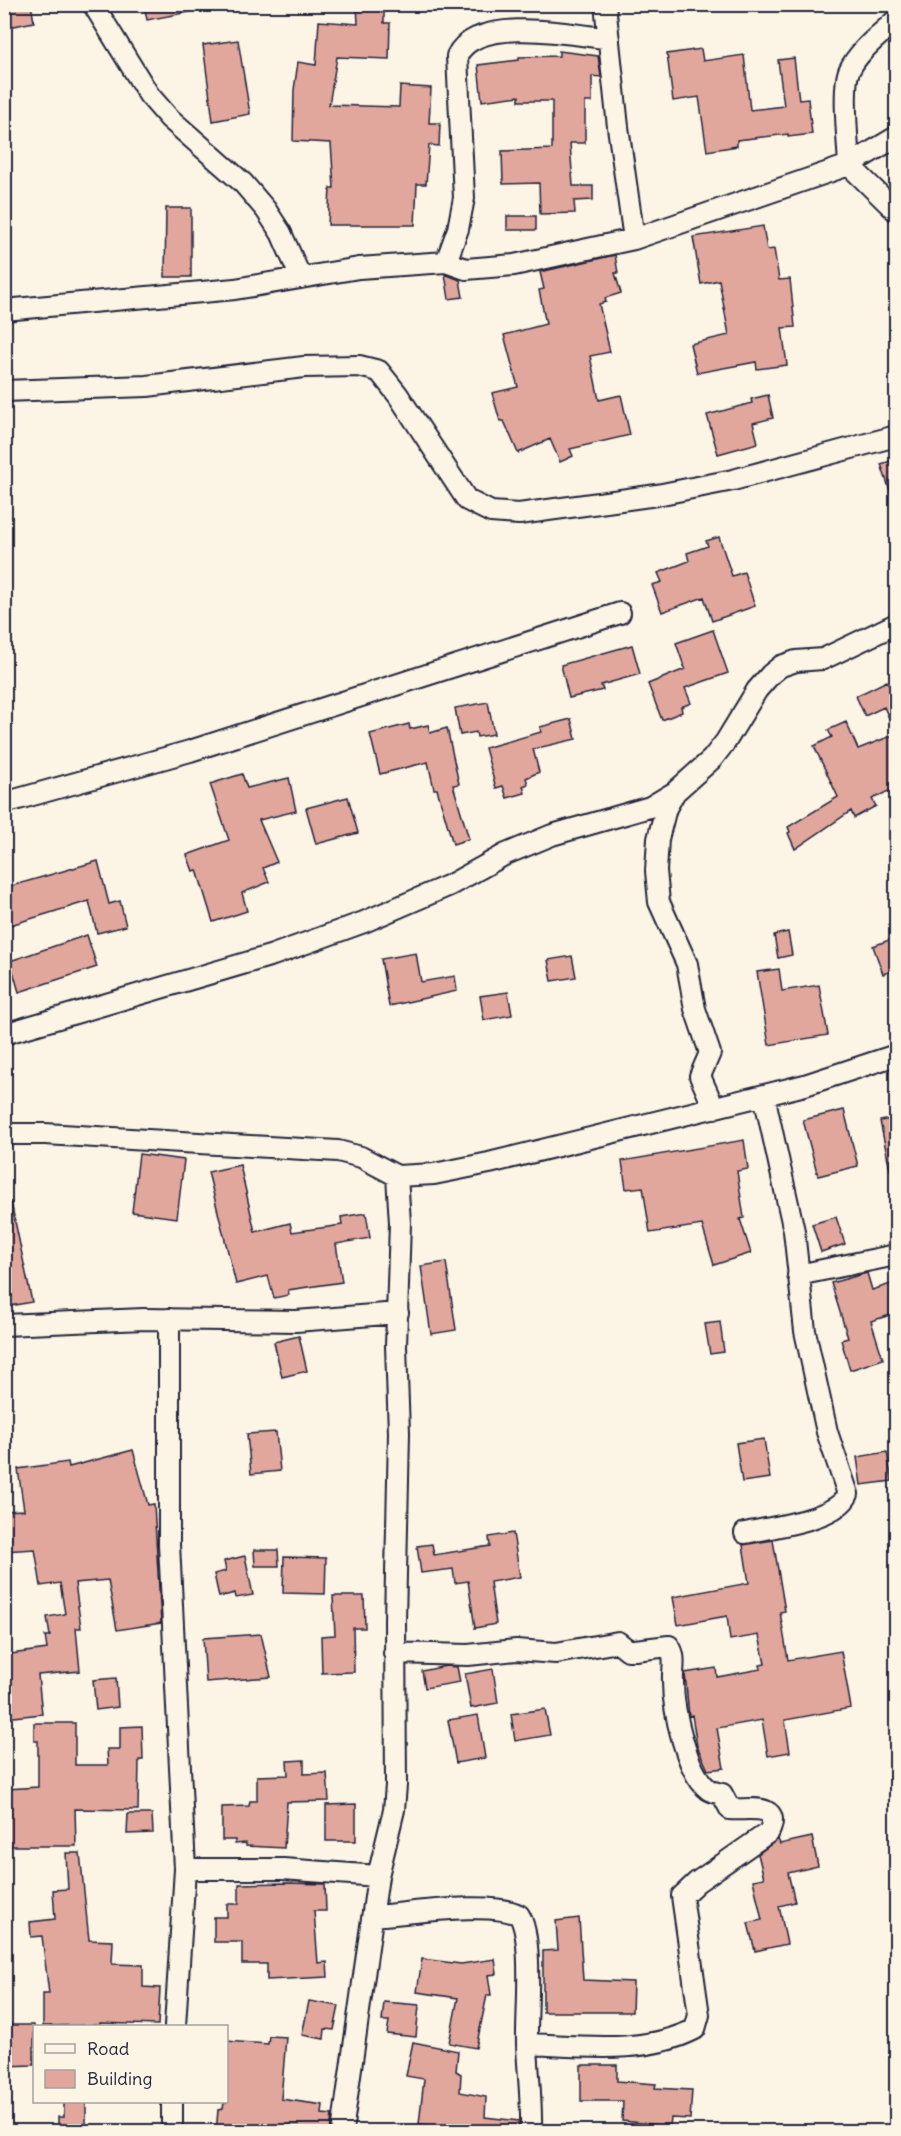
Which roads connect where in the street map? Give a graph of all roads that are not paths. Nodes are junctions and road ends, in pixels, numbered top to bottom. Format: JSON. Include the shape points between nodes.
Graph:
{"nodes":[{"id":1,"x":93,"y":4,"type":"edge"},
{"id":2,"x":605,"y":4,"type":"edge"},
{"id":3,"x":897,"y":20,"type":"edge"},
{"id":4,"x":609,"y":39,"type":"junction"},
{"id":5,"x":897,"y":137,"type":"edge"},
{"id":6,"x":849,"y":165,"type":"junction"},
{"id":7,"x":897,"y":211,"type":"edge"},
{"id":8,"x":634,"y":239,"type":"junction"},
{"id":9,"x":446,"y":262,"type":"junction"},
{"id":10,"x":301,"y":278,"type":"junction"},
{"id":11,"x":4,"y":310,"type":"edge"},
{"id":12,"x":4,"y":391,"type":"edge"},
{"id":13,"x":897,"y":436,"type":"edge"},
{"id":14,"x":620,"y":613,"type":"dead end"},
{"id":15,"x":897,"y":624,"type":"edge"},
{"id":16,"x":675,"y":792,"type":"junction"},
{"id":17,"x":4,"y":803,"type":"edge"},
{"id":18,"x":4,"y":1034,"type":"edge"},
{"id":19,"x":897,"y":1055,"type":"edge"},
{"id":20,"x":764,"y":1095,"type":"junction"},
{"id":21,"x":714,"y":1108,"type":"junction"},
{"id":22,"x":4,"y":1134,"type":"edge"},
{"id":23,"x":397,"y":1176,"type":"junction"},
{"id":24,"x":897,"y":1255,"type":"edge"},
{"id":25,"x":798,"y":1275,"type":"junction"},
{"id":26,"x":398,"y":1313,"type":"junction"},
{"id":27,"x":169,"y":1319,"type":"junction"},
{"id":28,"x":4,"y":1325,"type":"edge"},
{"id":29,"x":745,"y":1533,"type":"dead end"},
{"id":30,"x":394,"y":1653,"type":"junction"},
{"id":31,"x":185,"y":1869,"type":"junction"},
{"id":32,"x":378,"y":1876,"type":"junction"},
{"id":33,"x":373,"y":1916,"type":"junction"},
{"id":34,"x":175,"y":2025,"type":"edge"},
{"id":35,"x":527,"y":2044,"type":"junction"},
{"id":36,"x":171,"y":2103,"type":"edge"},
{"id":37,"x":172,"y":2132,"type":"edge"},
{"id":38,"x":342,"y":2132,"type":"edge"},
{"id":39,"x":531,"y":2132,"type":"edge"}],
"edges":[{"from":1,"to":10,"type":"street","via":[[149,95],[169,118],[243,183],[266,210]]},
{"from":2,"to":4,"type":"street"},
{"from":3,"to":6,"type":"street","via":[[874,40],[848,73]]},
{"from":4,"to":8,"type":"street"},
{"from":4,"to":9,"type":"street","via":[[552,32],[499,32],[467,41],[460,49],[457,56],[464,198]]},
{"from":5,"to":6,"type":"street"},
{"from":6,"to":7,"type":"street"},
{"from":6,"to":8,"type":"street"},
{"from":8,"to":9,"type":"street","via":[[514,265],[466,270]]},
{"from":9,"to":10,"type":"street","via":[[359,268]]},
{"from":10,"to":11,"type":"street","via":[[235,289]]},
{"from":12,"to":13,"type":"street","via":[[147,386],[304,367],[369,368],[379,371],[398,395],[467,500],[491,512],[519,514],[733,480]]},
{"from":14,"to":17,"type":"street","via":[[190,751]]},
{"from":15,"to":16,"type":"street","via":[[823,659],[781,666],[757,690],[712,759]]},
{"from":16,"to":18,"type":"street","via":[[650,807],[552,835],[364,922],[273,955]]},
{"from":16,"to":21,"type":"street","via":[[666,808],[658,839],[659,902],[687,964],[695,1009],[710,1053],[699,1076]]},
{"from":19,"to":20,"type":"street"},
{"from":20,"to":21,"type":"street"},
{"from":20,"to":25,"type":"street","via":[[794,1231]]},
{"from":21,"to":23,"type":"street","via":[[489,1163],[413,1177]]},
{"from":22,"to":23,"type":"street","via":[[338,1150]]},
{"from":23,"to":26,"type":"street"},
{"from":24,"to":25,"type":"street"},
{"from":25,"to":29,"type":"street","via":[[805,1331],[825,1420],[848,1494],[840,1505],[818,1517]]},
{"from":26,"to":27,"type":"street","via":[[296,1321]]},
{"from":26,"to":30,"type":"street","via":[[399,1499]]},
{"from":27,"to":28,"type":"street"},
{"from":27,"to":31,"type":"street","via":[[169,1544]]},
{"from":30,"to":32,"type":"street","via":[[396,1785]]},
{"from":30,"to":35,"type":"street","via":[[556,1653],[618,1642],[628,1650],[669,1646],[674,1656],[673,1683],[682,1744],[701,1780],[708,1790],[722,1794],[730,1809],[769,1813],[769,1832],[682,1896],[699,2015],[695,2030],[656,2042],[614,2047]]},
{"from":31,"to":32,"type":"street","via":[[284,1869]]},
{"from":31,"to":34,"type":"street"},
{"from":32,"to":33,"type":"street"},
{"from":33,"to":35,"type":"street","via":[[470,1909],[519,1915],[527,1952]]},
{"from":33,"to":38,"type":"street"},
{"from":35,"to":39,"type":"street"},
{"from":36,"to":37,"type":"street"}]}
